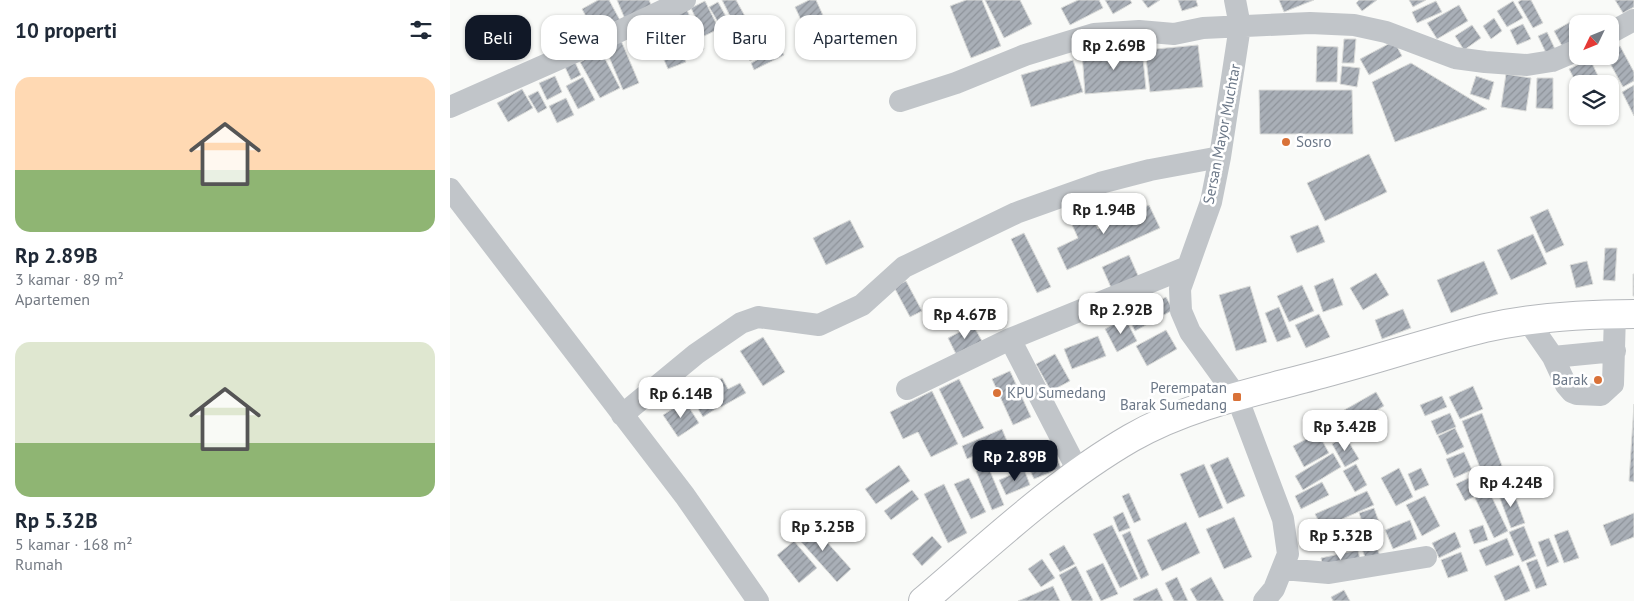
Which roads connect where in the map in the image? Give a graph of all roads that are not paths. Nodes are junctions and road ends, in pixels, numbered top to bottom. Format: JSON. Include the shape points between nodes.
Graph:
{"nodes":[{"id":1,"x":685,"y":0,"type":"edge"},
{"id":2,"x":1234,"y":0,"type":"edge"},
{"id":3,"x":1634,"y":20,"type":"edge"},
{"id":4,"x":1240,"y":26,"type":"junction"},
{"id":5,"x":1619,"y":28,"type":"edge"},
{"id":6,"x":1569,"y":54,"type":"edge"},
{"id":7,"x":900,"y":101,"type":"dead end"},
{"id":8,"x":450,"y":107,"type":"edge"},
{"id":9,"x":1220,"y":157,"type":"junction"},
{"id":10,"x":450,"y":189,"type":"edge"},
{"id":11,"x":1186,"y":268,"type":"junction"},
{"id":12,"x":1625,"y":314,"type":"edge"},
{"id":13,"x":1528,"y":320,"type":"junction"},
{"id":14,"x":1010,"y":339,"type":"junction"},
{"id":15,"x":1615,"y":351,"type":"junction"},
{"id":16,"x":1553,"y":357,"type":"junction"},
{"id":17,"x":907,"y":389,"type":"dead end"},
{"id":18,"x":1237,"y":397,"type":"junction"},
{"id":19,"x":622,"y":415,"type":"junction"},
{"id":20,"x":1078,"y":471,"type":"junction"},
{"id":21,"x":1426,"y":557,"type":"dead end"},
{"id":22,"x":1283,"y":569,"type":"junction"},
{"id":23,"x":758,"y":601,"type":"edge"},
{"id":24,"x":923,"y":601,"type":"edge"},
{"id":25,"x":1264,"y":601,"type":"edge"}],
"edges":[{"from":1,"to":8,"type":"street"},
{"from":2,"to":4,"type":"street","name":"Sersan Mayor Muchtar"},
{"from":3,"to":5,"type":"street"},
{"from":4,"to":6,"type":"street","via":[[1354,25],[1386,32],[1455,58],[1527,66]]},
{"from":4,"to":7,"type":"street","via":[[1174,34],[1139,31],[1094,34],[1025,55]]},
{"from":4,"to":9,"type":"street","name":"Sersan Mayor Muchtar"},
{"from":9,"to":11,"type":"street","name":"Sersan Mayor Muchtar","via":[[1211,202]]},
{"from":9,"to":19,"type":"street","via":[[1100,183],[1016,213],[904,267],[862,305],[819,325],[758,317],[741,323],[696,354]]},
{"from":10,"to":19,"type":"street"},
{"from":11,"to":14,"type":"street"},
{"from":11,"to":18,"type":"street","name":"Sersan Mayor Muchtar","via":[[1180,289],[1181,311],[1190,332]]},
{"from":12,"to":13,"type":"highway"},
{"from":12,"to":15,"type":"street"},
{"from":13,"to":16,"type":"street"},
{"from":13,"to":18,"type":"highway","via":[[1458,335]]},
{"from":14,"to":17,"type":"street"},
{"from":14,"to":20,"type":"street"},
{"from":15,"to":16,"type":"street"},
{"from":15,"to":16,"type":"street","via":[[1613,384],[1601,395],[1572,392]]},
{"from":18,"to":20,"type":"highway","via":[[1172,418],[1132,437]]},
{"from":18,"to":22,"type":"street","name":"Sersan Mayor Muchtar","via":[[1283,519],[1288,554]]},
{"from":19,"to":23,"type":"street","via":[[685,496]]},
{"from":20,"to":24,"type":"highway"},
{"from":21,"to":22,"type":"street","via":[[1329,573]]},
{"from":22,"to":25,"type":"street","name":"Sersan Mayor Muchtar"}]}
